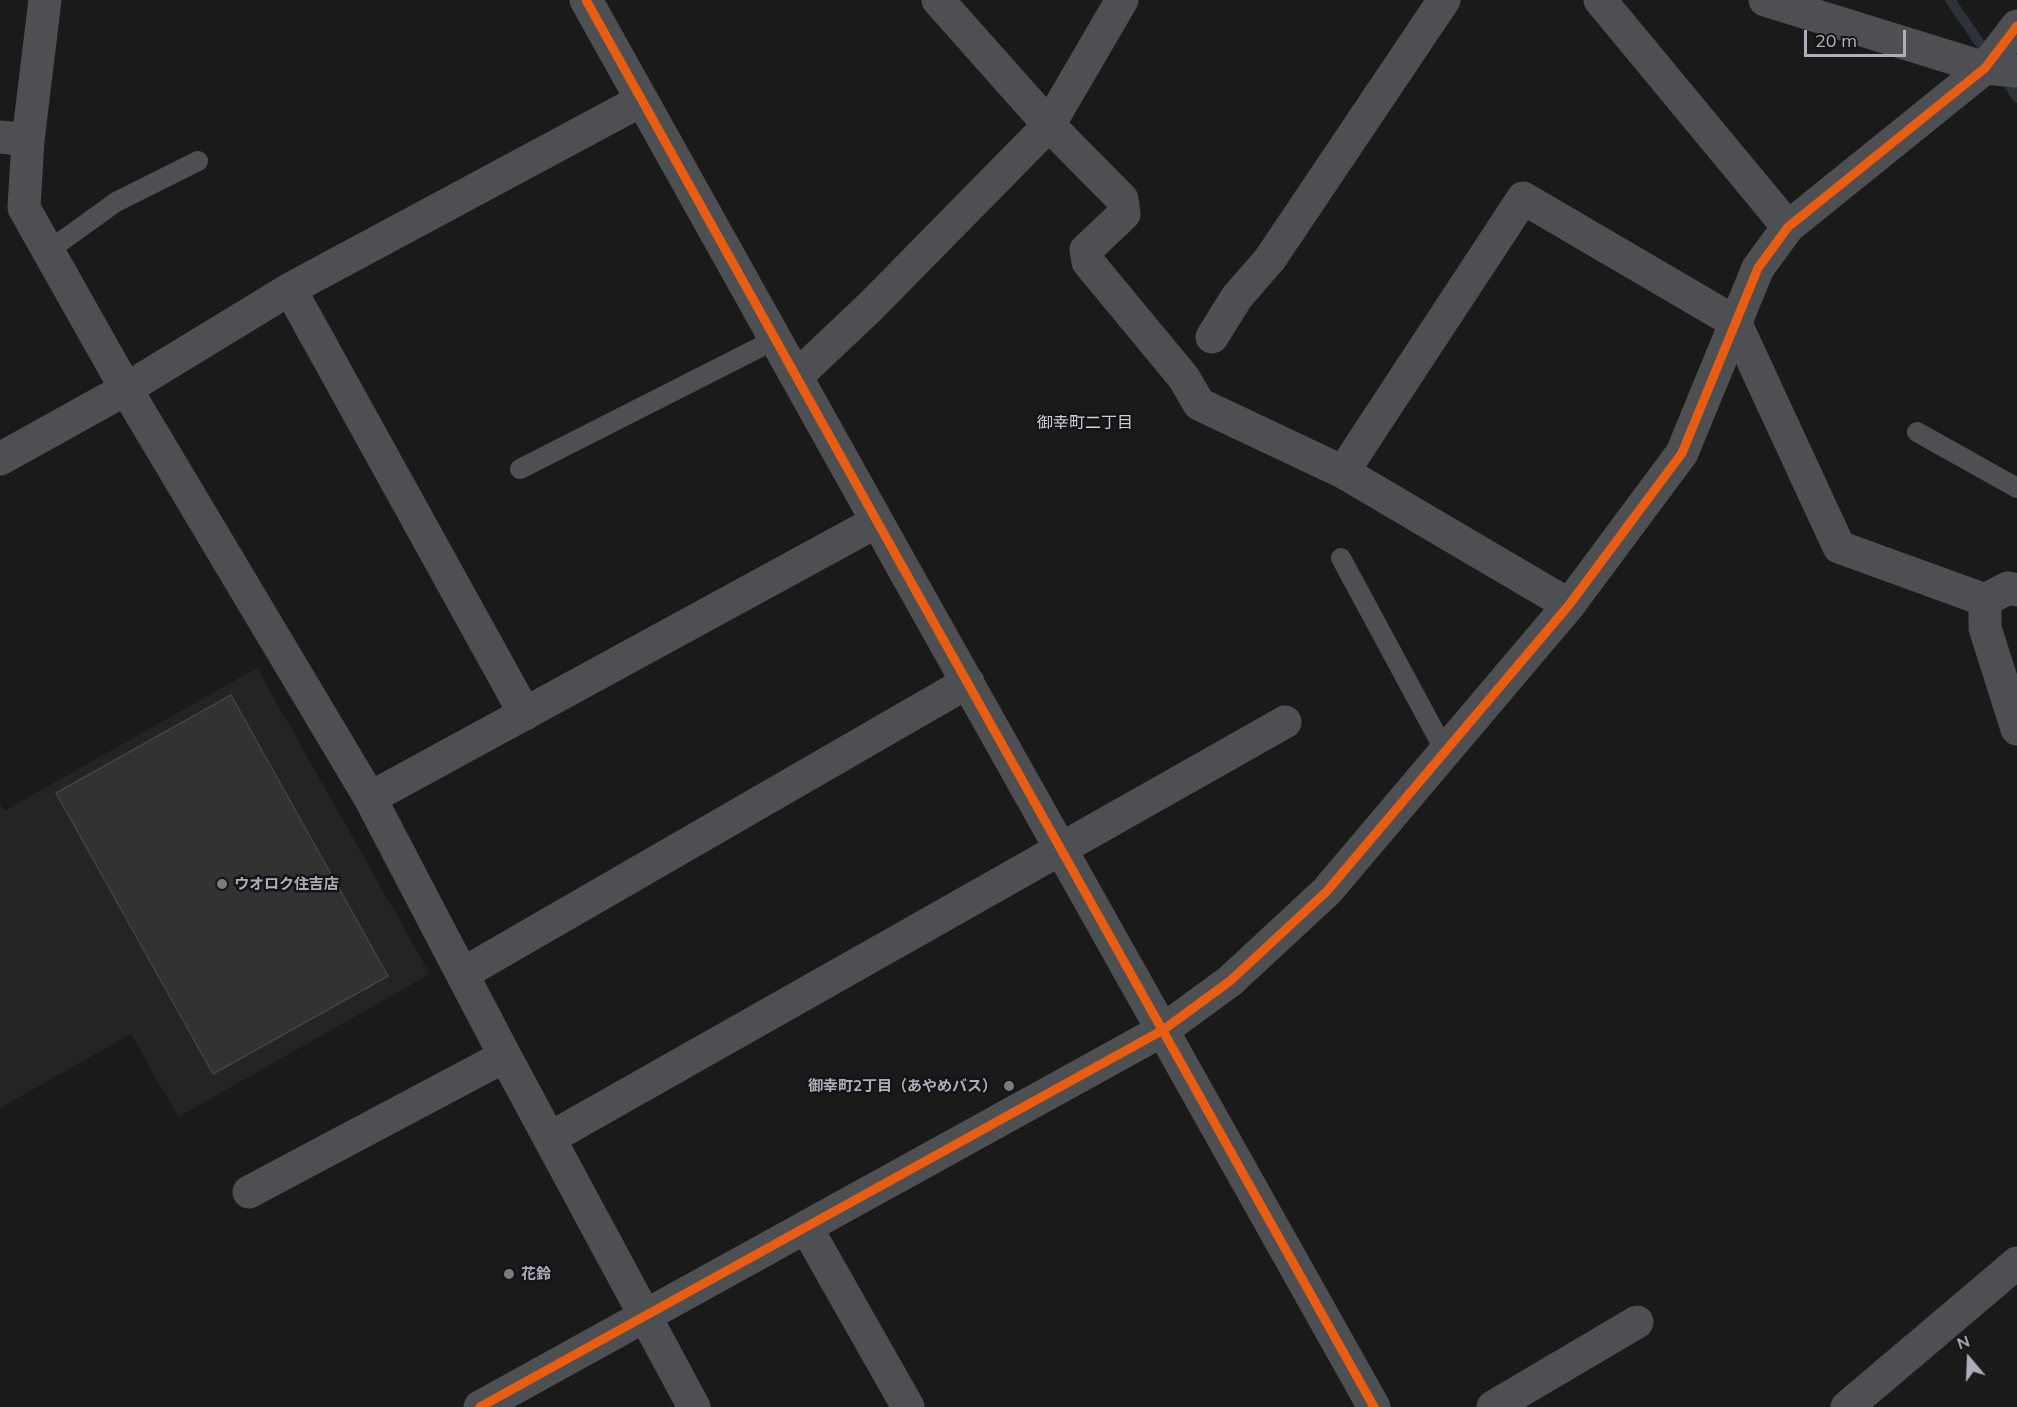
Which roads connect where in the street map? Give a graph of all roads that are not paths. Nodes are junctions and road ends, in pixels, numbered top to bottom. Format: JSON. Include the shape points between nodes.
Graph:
{"nodes":[{"id":1,"x":45,"y":0,"type":"edge"},
{"id":2,"x":586,"y":0,"type":"edge"},
{"id":3,"x":938,"y":0,"type":"edge"},
{"id":4,"x":1122,"y":0,"type":"edge"},
{"id":5,"x":1444,"y":0,"type":"edge"},
{"id":6,"x":1600,"y":0,"type":"edge"},
{"id":7,"x":1765,"y":0,"type":"edge"},
{"id":8,"x":2017,"y":26,"type":"edge"},
{"id":9,"x":1985,"y":68,"type":"junction"},
{"id":10,"x":2017,"y":71,"type":"edge"},
{"id":11,"x":642,"y":100,"type":"junction"},
{"id":12,"x":1049,"y":125,"type":"junction"},
{"id":13,"x":14,"y":138,"type":"edge"},
{"id":14,"x":198,"y":161,"type":"dead end"},
{"id":15,"x":1788,"y":227,"type":"junction"},
{"id":16,"x":48,"y":251,"type":"junction"},
{"id":17,"x":290,"y":289,"type":"junction"},
{"id":18,"x":1735,"y":322,"type":"junction"},
{"id":19,"x":1212,"y":337,"type":"dead end"},
{"id":20,"x":776,"y":339,"type":"junction"},
{"id":21,"x":797,"y":376,"type":"junction"},
{"id":22,"x":126,"y":389,"type":"junction"},
{"id":23,"x":1917,"y":432,"type":"dead end"},
{"id":24,"x":0,"y":459,"type":"edge"},
{"id":25,"x":520,"y":469,"type":"dead end"},
{"id":26,"x":1343,"y":472,"type":"junction"},
{"id":27,"x":2017,"y":488,"type":"edge"},
{"id":28,"x":876,"y":522,"type":"junction"},
{"id":29,"x":1341,"y":558,"type":"dead end"},
{"id":30,"x":2007,"y":587,"type":"edge"},
{"id":31,"x":1569,"y":605,"type":"junction"},
{"id":32,"x":968,"y":682,"type":"junction"},
{"id":33,"x":525,"y":714,"type":"junction"},
{"id":34,"x":1285,"y":722,"type":"dead end"},
{"id":35,"x":2017,"y":729,"type":"edge"},
{"id":36,"x":1445,"y":751,"type":"junction"},
{"id":37,"x":370,"y":798,"type":"junction"},
{"id":38,"x":1062,"y":849,"type":"junction"},
{"id":39,"x":464,"y":973,"type":"junction"},
{"id":40,"x":1162,"y":1030,"type":"junction"},
{"id":41,"x":505,"y":1056,"type":"junction"},
{"id":42,"x":550,"y":1138,"type":"junction"},
{"id":43,"x":249,"y":1192,"type":"dead end"},
{"id":44,"x":806,"y":1227,"type":"junction"},
{"id":45,"x":2017,"y":1263,"type":"edge"},
{"id":46,"x":645,"y":1316,"type":"junction"},
{"id":47,"x":1637,"y":1322,"type":"dead end"},
{"id":48,"x":480,"y":1407,"type":"edge"},
{"id":49,"x":694,"y":1407,"type":"edge"},
{"id":50,"x":908,"y":1407,"type":"edge"},
{"id":51,"x":1374,"y":1407,"type":"edge"},
{"id":52,"x":1492,"y":1407,"type":"edge"},
{"id":53,"x":1847,"y":1407,"type":"edge"}],
"edges":[{"from":1,"to":13,"type":"street"},
{"from":2,"to":11,"type":"street"},
{"from":3,"to":12,"type":"street"},
{"from":4,"to":12,"type":"street"},
{"from":5,"to":19,"type":"street","via":[[1270,259],[1237,297]]},
{"from":6,"to":15,"type":"street"},
{"from":7,"to":9,"type":"street"},
{"from":8,"to":9,"type":"street"},
{"from":9,"to":10,"type":"street"},
{"from":9,"to":15,"type":"street"},
{"from":11,"to":17,"type":"street"},
{"from":11,"to":20,"type":"street"},
{"from":12,"to":21,"type":"street"},
{"from":12,"to":26,"type":"street","via":[[1122,200],[1124,214],[1086,250],[1088,262],[1184,378],[1199,404]]},
{"from":13,"to":16,"type":"street","via":[[24,208]]},
{"from":14,"to":16,"type":"lane","via":[[116,202]]},
{"from":15,"to":18,"type":"street","via":[[1758,268]]},
{"from":16,"to":22,"type":"street"},
{"from":17,"to":22,"type":"street"},
{"from":17,"to":33,"type":"street"},
{"from":18,"to":26,"type":"street","via":[[1523,198]]},
{"from":18,"to":30,"type":"street","via":[[1839,547]]},
{"from":18,"to":31,"type":"street","via":[[1682,453]]},
{"from":20,"to":21,"type":"street"},
{"from":20,"to":25,"type":"lane"},
{"from":21,"to":28,"type":"street"},
{"from":22,"to":24,"type":"street"},
{"from":22,"to":37,"type":"street"},
{"from":23,"to":27,"type":"lane"},
{"from":26,"to":31,"type":"street"},
{"from":28,"to":32,"type":"street"},
{"from":28,"to":33,"type":"street"},
{"from":29,"to":36,"type":"lane"},
{"from":30,"to":35,"type":"street","via":[[1985,628]]},
{"from":31,"to":36,"type":"street"},
{"from":32,"to":38,"type":"street"},
{"from":32,"to":39,"type":"street"},
{"from":33,"to":37,"type":"street"},
{"from":34,"to":38,"type":"street"},
{"from":36,"to":40,"type":"street","via":[[1327,891],[1230,981]]},
{"from":37,"to":39,"type":"street"},
{"from":38,"to":40,"type":"street"},
{"from":38,"to":42,"type":"street"},
{"from":39,"to":41,"type":"street"},
{"from":40,"to":44,"type":"street"},
{"from":40,"to":51,"type":"street"},
{"from":41,"to":42,"type":"street"},
{"from":41,"to":43,"type":"street"},
{"from":42,"to":46,"type":"street"},
{"from":44,"to":46,"type":"street"},
{"from":44,"to":50,"type":"street"},
{"from":45,"to":53,"type":"street"},
{"from":46,"to":48,"type":"street"},
{"from":46,"to":49,"type":"street"},
{"from":47,"to":52,"type":"street"}]}
